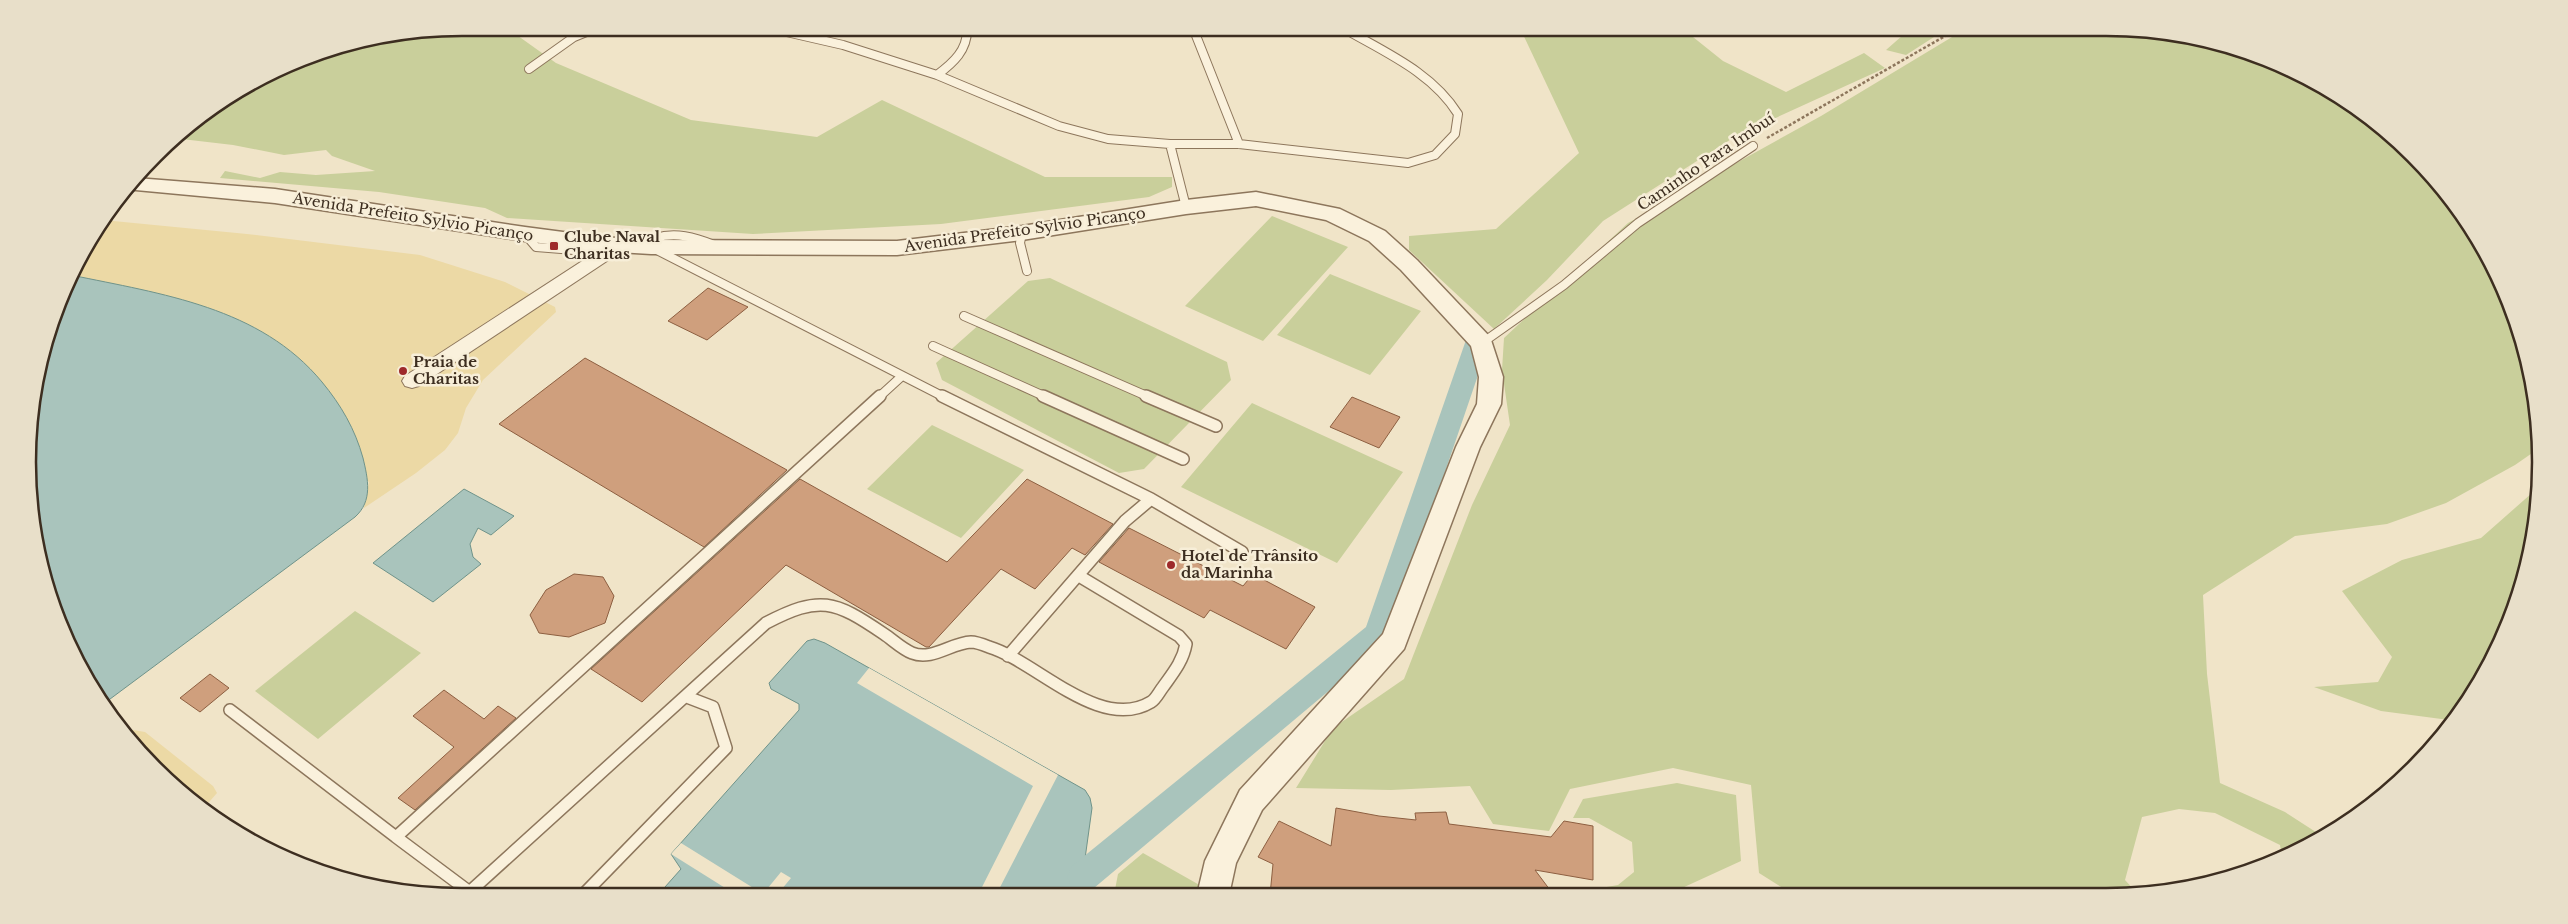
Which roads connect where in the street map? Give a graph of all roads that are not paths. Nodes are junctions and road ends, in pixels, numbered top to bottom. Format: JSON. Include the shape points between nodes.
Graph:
{"nodes":[{"id":1,"x":576,"y":36,"type":"edge"},
{"id":2,"x":804,"y":36,"type":"edge"},
{"id":3,"x":966,"y":36,"type":"edge"},
{"id":4,"x":1195,"y":36,"type":"edge"},
{"id":5,"x":1357,"y":36,"type":"edge"},
{"id":6,"x":529,"y":69,"type":"dead end"},
{"id":7,"x":937,"y":75,"type":"junction"},
{"id":8,"x":1170,"y":144,"type":"junction"},
{"id":9,"x":1239,"y":144,"type":"junction"},
{"id":10,"x":1754,"y":146,"type":"road end"},
{"id":11,"x":139,"y":185,"type":"edge"},
{"id":12,"x":1186,"y":206,"type":"junction"},
{"id":13,"x":1022,"y":233,"type":"junction"},
{"id":14,"x":610,"y":244,"type":"junction"},
{"id":15,"x":651,"y":247,"type":"junction"},
{"id":16,"x":1027,"y":270,"type":"dead end"},
{"id":17,"x":964,"y":316,"type":"dead end"},
{"id":18,"x":1482,"y":342,"type":"junction"},
{"id":19,"x":932,"y":346,"type":"dead end"},
{"id":20,"x":902,"y":376,"type":"junction"},
{"id":21,"x":412,"y":381,"type":"dead end"},
{"id":22,"x":1216,"y":426,"type":"dead end"},
{"id":23,"x":1183,"y":459,"type":"dead end"},
{"id":24,"x":1151,"y":499,"type":"junction"},
{"id":25,"x":1242,"y":552,"type":"dead end"},
{"id":26,"x":1079,"y":576,"type":"junction"},
{"id":27,"x":1008,"y":656,"type":"junction"},
{"id":28,"x":687,"y":697,"type":"junction"},
{"id":29,"x":230,"y":710,"type":"dead end"},
{"id":30,"x":396,"y":837,"type":"junction"},
{"id":31,"x":461,"y":888,"type":"edge"},
{"id":32,"x":478,"y":888,"type":"edge"},
{"id":33,"x":590,"y":888,"type":"edge"},
{"id":34,"x":1215,"y":888,"type":"edge"}],
"edges":[{"from":1,"to":6,"type":"lane"},
{"from":2,"to":7,"type":"lane"},
{"from":3,"to":7,"type":"lane","via":[[960,53]]},
{"from":4,"to":9,"type":"lane"},
{"from":5,"to":9,"type":"lane","via":[[1422,74],[1448,98],[1458,114],[1455,134],[1435,155],[1408,163]]},
{"from":7,"to":8,"type":"lane","via":[[1059,126],[1108,139]]},
{"from":8,"to":9,"type":"lane"},
{"from":8,"to":12,"type":"lane"},
{"from":10,"to":18,"type":"lane","name":"Caminho Para Imbuí","via":[[1638,223],[1564,285]]},
{"from":11,"to":14,"type":"street","name":"Avenida Prefeito Sylvio Picanço","via":[[283,197]]},
{"from":12,"to":13,"type":"street","name":"Avenida Prefeito Sylvio Picanço"},
{"from":12,"to":18,"type":"street","name":"Avenida Prefeito Sylvio Picanço","via":[[1256,198],[1332,214],[1377,236]]},
{"from":13,"to":15,"type":"street","name":"Avenida Prefeito Sylvio Picanço","via":[[897,248]]},
{"from":13,"to":16,"type":"lane","via":[[1020,243]]},
{"from":14,"to":15,"type":"street","name":"Avenida Prefeito Sylvio Picanço"},
{"from":14,"to":21,"type":"street"},
{"from":15,"to":20,"type":"lane"},
{"from":17,"to":22,"type":"lane"},
{"from":18,"to":34,"type":"street","via":[[1491,377],[1489,404],[1468,447],[1394,641],[1251,800],[1221,861]]},
{"from":19,"to":23,"type":"lane"},
{"from":20,"to":24,"type":"lane"},
{"from":20,"to":30,"type":"lane"},
{"from":24,"to":25,"type":"lane"},
{"from":24,"to":26,"type":"lane","via":[[1125,521]]},
{"from":26,"to":27,"type":"lane"},
{"from":26,"to":27,"type":"lane","via":[[1179,636],[1186,644],[1184,657],[1152,702],[1135,710],[1114,710],[1095,704]]},
{"from":27,"to":28,"type":"lane","via":[[970,642],[923,656],[912,653],[836,606],[813,603],[796,607],[766,623]]},
{"from":28,"to":32,"type":"lane"},
{"from":28,"to":33,"type":"lane","via":[[713,707],[726,748]]},
{"from":29,"to":30,"type":"lane"},
{"from":30,"to":31,"type":"lane"}]}
